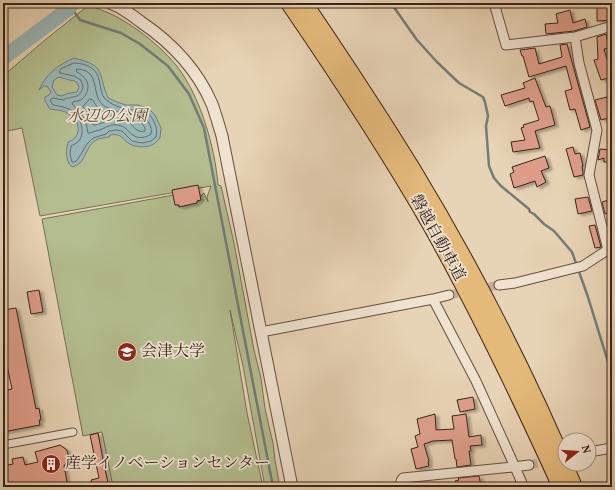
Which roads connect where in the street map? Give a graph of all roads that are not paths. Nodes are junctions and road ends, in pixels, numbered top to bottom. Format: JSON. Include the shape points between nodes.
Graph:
{"nodes":[{"id":1,"x":110,"y":3,"type":"edge"},
{"id":2,"x":289,"y":3,"type":"edge"},
{"id":3,"x":304,"y":3,"type":"edge"},
{"id":4,"x":494,"y":3,"type":"edge"},
{"id":5,"x":612,"y":26,"type":"edge"},
{"id":6,"x":575,"y":37,"type":"junction"},
{"id":7,"x":610,"y":248,"type":"edge"},
{"id":8,"x":499,"y":285,"type":"tunnel mouth"},
{"id":9,"x":449,"y":295,"type":"tunnel mouth"},
{"id":10,"x":433,"y":299,"type":"junction"},
{"id":11,"x":261,"y":332,"type":"junction"},
{"id":12,"x":72,"y":432,"type":"dead end"},
{"id":13,"x":3,"y":445,"type":"edge"},
{"id":14,"x":612,"y":448,"type":"edge"},
{"id":15,"x":597,"y":451,"type":"edge"},
{"id":16,"x":529,"y":465,"type":"tunnel mouth"},
{"id":17,"x":515,"y":467,"type":"junction"},
{"id":18,"x":292,"y":487,"type":"edge"},
{"id":19,"x":401,"y":487,"type":"edge"},
{"id":20,"x":522,"y":487,"type":"edge"},
{"id":21,"x":561,"y":487,"type":"edge"},
{"id":22,"x":574,"y":487,"type":"edge"}],
"edges":[{"from":1,"to":11,"type":"street","via":[[167,41],[192,69],[212,105],[222,136]]},
{"from":2,"to":21,"type":"highway","name":"磐越自動車道","via":[[338,75],[432,227],[520,397]]},
{"from":3,"to":22,"type":"highway","name":"磐越自動車道","via":[[389,132],[446,227],[506,340]]},
{"from":4,"to":6,"type":"street","via":[[506,45]]},
{"from":5,"to":6,"type":"street"},
{"from":6,"to":7,"type":"street","via":[[579,63],[597,130],[589,175]]},
{"from":7,"to":8,"type":"street","via":[[583,266]]},
{"from":9,"to":10,"type":"street"},
{"from":10,"to":11,"type":"street"},
{"from":10,"to":17,"type":"street","via":[[476,381]]},
{"from":11,"to":18,"type":"street"},
{"from":12,"to":13,"type":"street"},
{"from":14,"to":15,"type":"street"},
{"from":16,"to":17,"type":"street"},
{"from":17,"to":19,"type":"street","via":[[403,478]]},
{"from":17,"to":20,"type":"street"}]}
